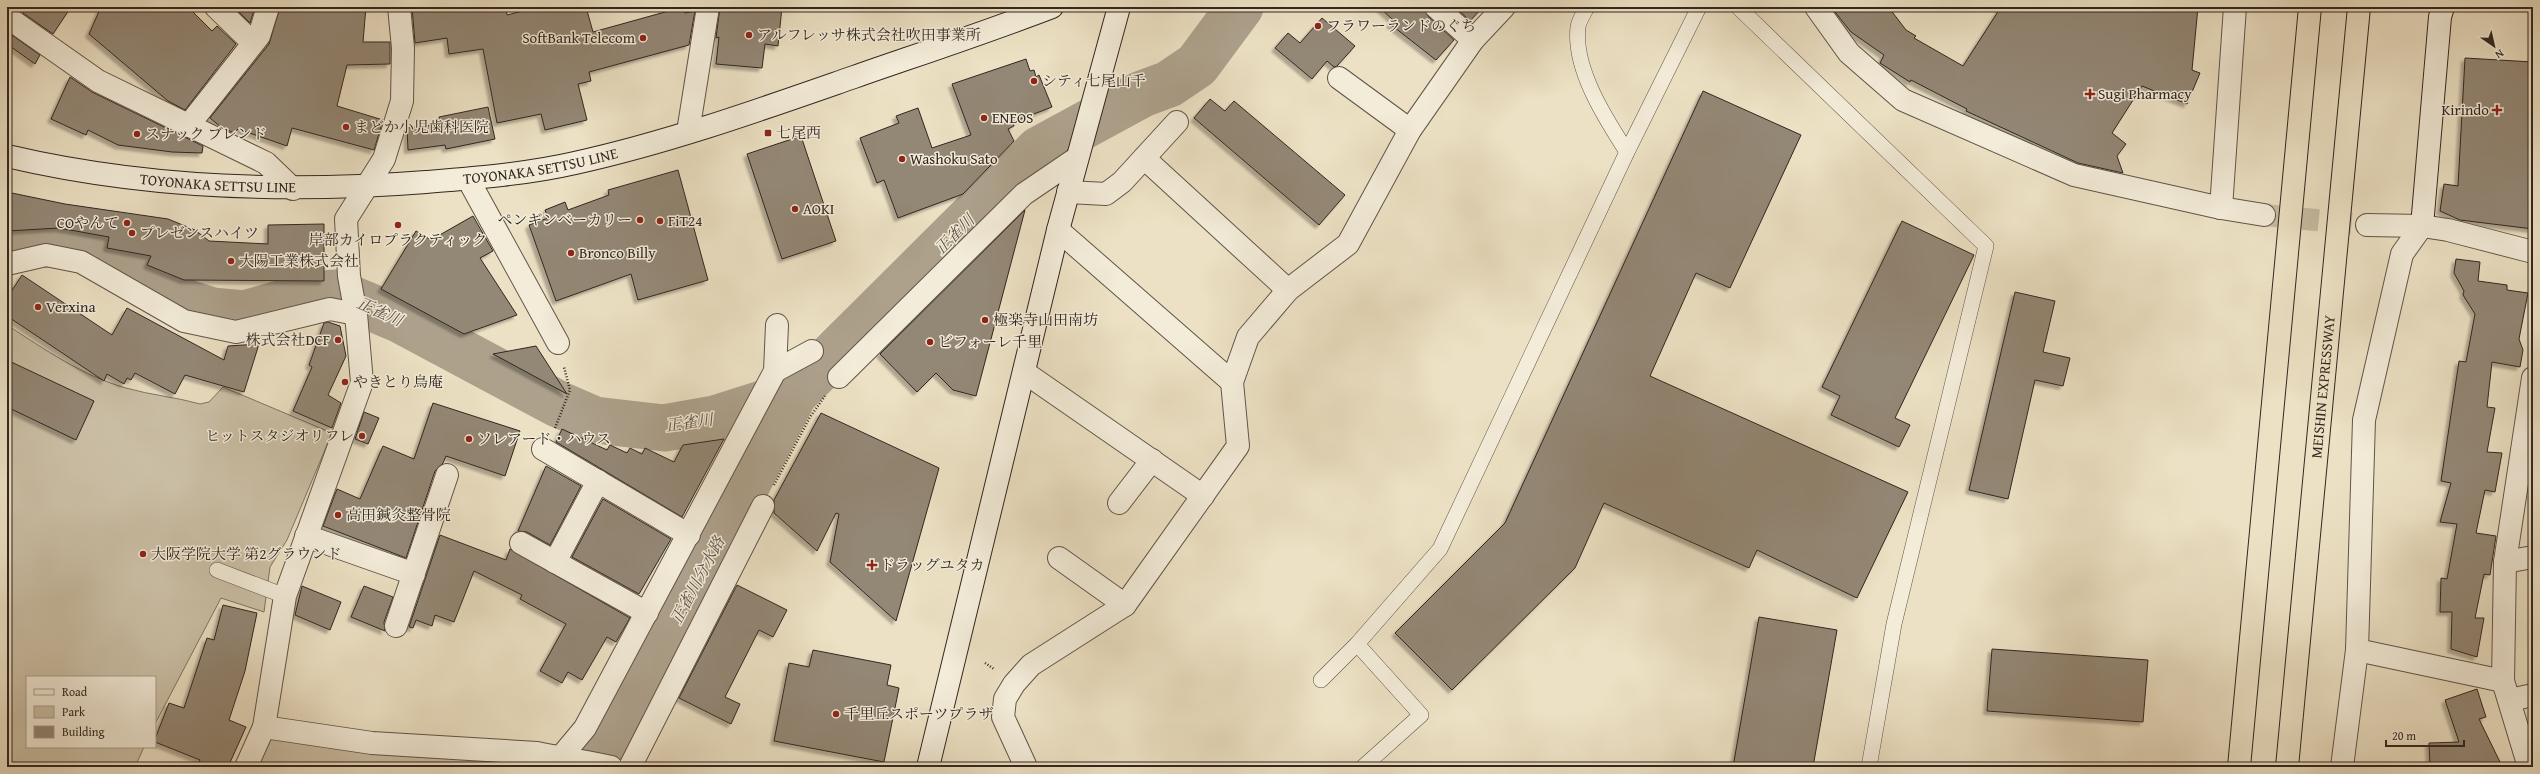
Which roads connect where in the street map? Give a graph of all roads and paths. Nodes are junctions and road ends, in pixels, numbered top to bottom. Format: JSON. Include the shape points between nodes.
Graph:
{"nodes":[{"id":1,"x":216,"y":7,"type":"edge"},
{"id":2,"x":268,"y":7,"type":"edge"},
{"id":3,"x":399,"y":7,"type":"edge"},
{"id":4,"x":708,"y":7,"type":"edge"},
{"id":5,"x":1052,"y":7,"type":"edge"},
{"id":6,"x":1118,"y":7,"type":"edge"},
{"id":7,"x":1436,"y":7,"type":"edge"},
{"id":8,"x":1504,"y":7,"type":"edge"},
{"id":9,"x":1587,"y":7,"type":"edge"},
{"id":10,"x":1699,"y":7,"type":"edge"},
{"id":11,"x":1738,"y":7,"type":"edge"},
{"id":12,"x":1816,"y":7,"type":"edge"},
{"id":13,"x":2235,"y":7,"type":"edge"},
{"id":14,"x":2310,"y":7,"type":"edge"},
{"id":15,"x":2359,"y":7,"type":"edge"},
{"id":16,"x":2443,"y":7,"type":"edge"},
{"id":17,"x":7,"y":17,"type":"edge"},
{"id":18,"x":1472,"y":40,"type":"junction"},
{"id":19,"x":253,"y":44,"type":"junction"},
{"id":20,"x":1339,"y":78,"type":"dead end"},
{"id":21,"x":1177,"y":122,"type":"dead end"},
{"id":22,"x":188,"y":126,"type":"junction"},
{"id":23,"x":1410,"y":130,"type":"junction"},
{"id":24,"x":688,"y":132,"type":"junction"},
{"id":25,"x":1627,"y":152,"type":"junction"},
{"id":26,"x":7,"y":156,"type":"edge"},
{"id":27,"x":1077,"y":158,"type":"junction"},
{"id":28,"x":1144,"y":158,"type":"junction"},
{"id":29,"x":468,"y":179,"type":"junction"},
{"id":30,"x":368,"y":187,"type":"junction"},
{"id":31,"x":292,"y":189,"type":"junction"},
{"id":32,"x":1068,"y":192,"type":"junction"},
{"id":33,"x":2221,"y":208,"type":"junction"},
{"id":34,"x":2264,"y":215,"type":"tunnel mouth"},
{"id":35,"x":2367,"y":225,"type":"tunnel mouth"},
{"id":36,"x":2422,"y":226,"type":"junction"},
{"id":37,"x":1058,"y":230,"type":"junction"},
{"id":38,"x":2533,"y":252,"type":"edge"},
{"id":39,"x":7,"y":264,"type":"edge"},
{"id":40,"x":1288,"y":290,"type":"junction"},
{"id":41,"x":356,"y":314,"type":"junction"},
{"id":42,"x":777,"y":325,"type":"dead end"},
{"id":43,"x":558,"y":343,"type":"dead end"},
{"id":44,"x":812,"y":351,"type":"dead end"},
{"id":45,"x":775,"y":371,"type":"junction"},
{"id":46,"x":1024,"y":372,"type":"junction"},
{"id":47,"x":839,"y":377,"type":"joint"},
{"id":48,"x":2533,"y":378,"type":"edge"},
{"id":49,"x":1232,"y":382,"type":"junction"},
{"id":50,"x":570,"y":390,"type":"dead end"},
{"id":51,"x":2530,"y":421,"type":"edge"},
{"id":52,"x":557,"y":424,"type":"dead end"},
{"id":53,"x":543,"y":449,"type":"dead end"},
{"id":54,"x":1152,"y":460,"type":"junction"},
{"id":55,"x":447,"y":475,"type":"dead end"},
{"id":56,"x":598,"y":482,"type":"junction"},
{"id":57,"x":1203,"y":496,"type":"junction"},
{"id":58,"x":1119,"y":503,"type":"dead end"},
{"id":59,"x":763,"y":506,"type":"joint"},
{"id":60,"x":689,"y":535,"type":"junction"},
{"id":61,"x":306,"y":536,"type":"junction"},
{"id":62,"x":521,"y":543,"type":"dead end"},
{"id":63,"x":2533,"y":557,"type":"edge"},
{"id":64,"x":1059,"y":558,"type":"dead end"},
{"id":65,"x":555,"y":562,"type":"junction"},
{"id":66,"x":2505,"y":562,"type":"junction"},
{"id":67,"x":217,"y":570,"type":"dead end"},
{"id":68,"x":414,"y":574,"type":"junction"},
{"id":69,"x":285,"y":596,"type":"junction"},
{"id":70,"x":1125,"y":605,"type":"junction"},
{"id":71,"x":647,"y":614,"type":"junction"},
{"id":72,"x":396,"y":626,"type":"dead end"},
{"id":73,"x":1357,"y":644,"type":"junction"},
{"id":74,"x":2357,"y":650,"type":"junction"},
{"id":75,"x":1321,"y":680,"type":"dead end"},
{"id":76,"x":2507,"y":690,"type":"junction"},
{"id":77,"x":2533,"y":696,"type":"edge"},
{"id":78,"x":264,"y":727,"type":"junction"},
{"id":79,"x":560,"y":758,"type":"junction"},
{"id":80,"x":246,"y":767,"type":"edge"},
{"id":81,"x":611,"y":767,"type":"edge"},
{"id":82,"x":630,"y":767,"type":"edge"},
{"id":83,"x":928,"y":767,"type":"edge"},
{"id":84,"x":1026,"y":767,"type":"edge"},
{"id":85,"x":1363,"y":767,"type":"edge"},
{"id":86,"x":1869,"y":767,"type":"edge"},
{"id":87,"x":2239,"y":767,"type":"edge"},
{"id":88,"x":2287,"y":767,"type":"edge"},
{"id":89,"x":2342,"y":767,"type":"edge"},
{"id":90,"x":2530,"y":767,"type":"edge"}],
"edges":[{"from":1,"to":19,"type":"street"},
{"from":2,"to":19,"type":"street","via":[[259,36]]},
{"from":3,"to":30,"type":"street","via":[[403,48],[402,101],[384,159]]},
{"from":4,"to":24,"type":"street"},
{"from":5,"to":24,"type":"street","name":"TOYONAKA SETTSU LINE"},
{"from":6,"to":27,"type":"street"},
{"from":7,"to":18,"type":"street"},
{"from":8,"to":18,"type":"street"},
{"from":9,"to":25,"type":"lane","via":[[1578,26],[1581,60],[1602,113]]},
{"from":10,"to":25,"type":"lane"},
{"from":11,"to":86,"type":"lane","via":[[1986,246],[1894,624]]},
{"from":12,"to":33,"type":"street","via":[[1849,53],[1904,100],[2074,176]]},
{"from":13,"to":33,"type":"street"},
{"from":14,"to":87,"type":"highway"},
{"from":15,"to":88,"type":"highway","name":"MEISHIN EXPRESSWAY"},
{"from":16,"to":36,"type":"street","via":[[2440,17]]},
{"from":17,"to":22,"type":"street","via":[[98,81]]},
{"from":18,"to":23,"type":"street"},
{"from":19,"to":22,"type":"street"},
{"from":20,"to":23,"type":"street"},
{"from":21,"to":28,"type":"street"},
{"from":22,"to":31,"type":"street","via":[[266,163]]},
{"from":23,"to":40,"type":"street","via":[[1348,244]]},
{"from":24,"to":29,"type":"street","name":"TOYONAKA SETTSU LINE","via":[[574,163]]},
{"from":25,"to":73,"type":"lane","via":[[1440,549]]},
{"from":26,"to":31,"type":"street","name":"TOYONAKA SETTSU LINE","via":[[138,179]]},
{"from":27,"to":32,"type":"street"},
{"from":27,"to":47,"type":"street","via":[[1024,194]]},
{"from":28,"to":32,"type":"street","via":[[1122,182],[1106,194]]},
{"from":28,"to":40,"type":"street"},
{"from":29,"to":30,"type":"street","name":"TOYONAKA SETTSU LINE"},
{"from":29,"to":43,"type":"street"},
{"from":30,"to":31,"type":"street","name":"TOYONAKA SETTSU LINE"},
{"from":30,"to":41,"type":"street","via":[[346,218],[349,276]]},
{"from":32,"to":37,"type":"street"},
{"from":33,"to":34,"type":"street"},
{"from":35,"to":36,"type":"street"},
{"from":36,"to":38,"type":"street","via":[[2448,230]]},
{"from":36,"to":74,"type":"street","via":[[2402,254],[2364,420]]},
{"from":37,"to":46,"type":"street"},
{"from":37,"to":49,"type":"street"},
{"from":39,"to":41,"type":"street","via":[[46,255],[81,262],[184,321],[236,332],[330,309]]},
{"from":40,"to":49,"type":"street","via":[[1248,337]]},
{"from":41,"to":61,"type":"street","via":[[362,374],[359,395]]},
{"from":42,"to":45,"type":"street"},
{"from":44,"to":45,"type":"street"},
{"from":45,"to":60,"type":"street"},
{"from":46,"to":54,"type":"street"},
{"from":46,"to":83,"type":"street"},
{"from":47,"to":59,"type":"path","via":[[810,417]]},
{"from":48,"to":51,"type":"street"},
{"from":49,"to":57,"type":"street","via":[[1238,446]]},
{"from":50,"to":52,"type":"path"},
{"from":51,"to":66,"type":"street"},
{"from":53,"to":56,"type":"street"},
{"from":54,"to":57,"type":"street"},
{"from":54,"to":58,"type":"street"},
{"from":55,"to":68,"type":"street"},
{"from":56,"to":60,"type":"street"},
{"from":56,"to":65,"type":"street"},
{"from":57,"to":70,"type":"street"},
{"from":59,"to":82,"type":"street"},
{"from":60,"to":71,"type":"street"},
{"from":61,"to":68,"type":"street"},
{"from":61,"to":69,"type":"street"},
{"from":62,"to":65,"type":"street"},
{"from":63,"to":66,"type":"street"},
{"from":64,"to":70,"type":"street"},
{"from":65,"to":71,"type":"street"},
{"from":66,"to":76,"type":"street"},
{"from":67,"to":69,"type":"lane"},
{"from":68,"to":72,"type":"street"},
{"from":69,"to":78,"type":"street"},
{"from":70,"to":84,"type":"street","via":[[1031,665],[1014,684],[1005,699],[1003,717]]},
{"from":71,"to":79,"type":"street","via":[[585,728]]},
{"from":73,"to":75,"type":"lane"},
{"from":73,"to":85,"type":"lane","via":[[1422,715]]},
{"from":74,"to":76,"type":"street"},
{"from":74,"to":89,"type":"street"},
{"from":76,"to":77,"type":"street"},
{"from":76,"to":90,"type":"street"},
{"from":78,"to":79,"type":"street","via":[[372,743],[537,753]]},
{"from":78,"to":80,"type":"street"},
{"from":79,"to":81,"type":"street","via":[[581,759]]}]}
